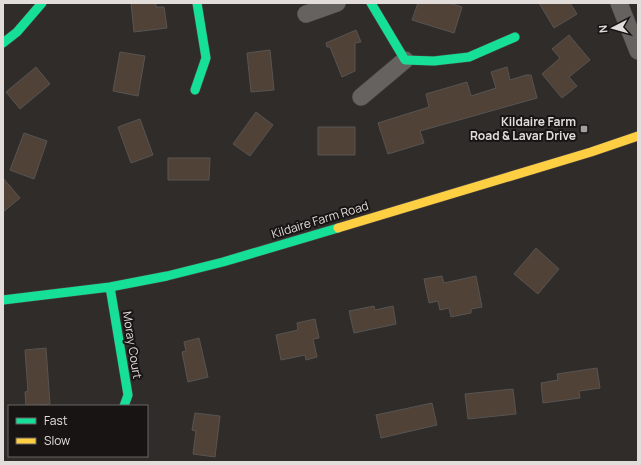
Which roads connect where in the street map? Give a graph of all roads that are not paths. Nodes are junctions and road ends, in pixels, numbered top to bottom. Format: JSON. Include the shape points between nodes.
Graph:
{"nodes":[{"id":1,"x":42,"y":3,"type":"edge"},
{"id":2,"x":197,"y":3,"type":"edge"},
{"id":3,"x":337,"y":3,"type":"edge"},
{"id":4,"x":371,"y":3,"type":"edge"},
{"id":5,"x":619,"y":3,"type":"edge"},
{"id":6,"x":306,"y":14,"type":"dead end"},
{"id":7,"x":515,"y":37,"type":"dead end"},
{"id":8,"x":3,"y":43,"type":"edge"},
{"id":9,"x":638,"y":51,"type":"edge"},
{"id":10,"x":405,"y":60,"type":"junction"},
{"id":11,"x":195,"y":90,"type":"dead end"},
{"id":12,"x":361,"y":97,"type":"dead end"},
{"id":13,"x":638,"y":136,"type":"edge"},
{"id":14,"x":110,"y":287,"type":"junction"},
{"id":15,"x":3,"y":300,"type":"edge"},
{"id":16,"x":124,"y":405,"type":"edge"}],
"edges":[{"from":1,"to":8,"type":"main road","via":[[17,32]]},
{"from":2,"to":11,"type":"main road","via":[[206,58]]},
{"from":3,"to":6,"type":"street"},
{"from":4,"to":10,"type":"main road"},
{"from":5,"to":9,"type":"street"},
{"from":7,"to":10,"type":"main road","via":[[469,57],[434,61]]},
{"from":10,"to":12,"type":"street"},
{"from":13,"to":14,"type":"main road","name":"Kildaire Farm Road","via":[[223,262]]},
{"from":14,"to":15,"type":"main road","name":"Kildaire Farm Road"},
{"from":14,"to":16,"type":"main road","name":"Moray Court","via":[[128,395]]}]}
